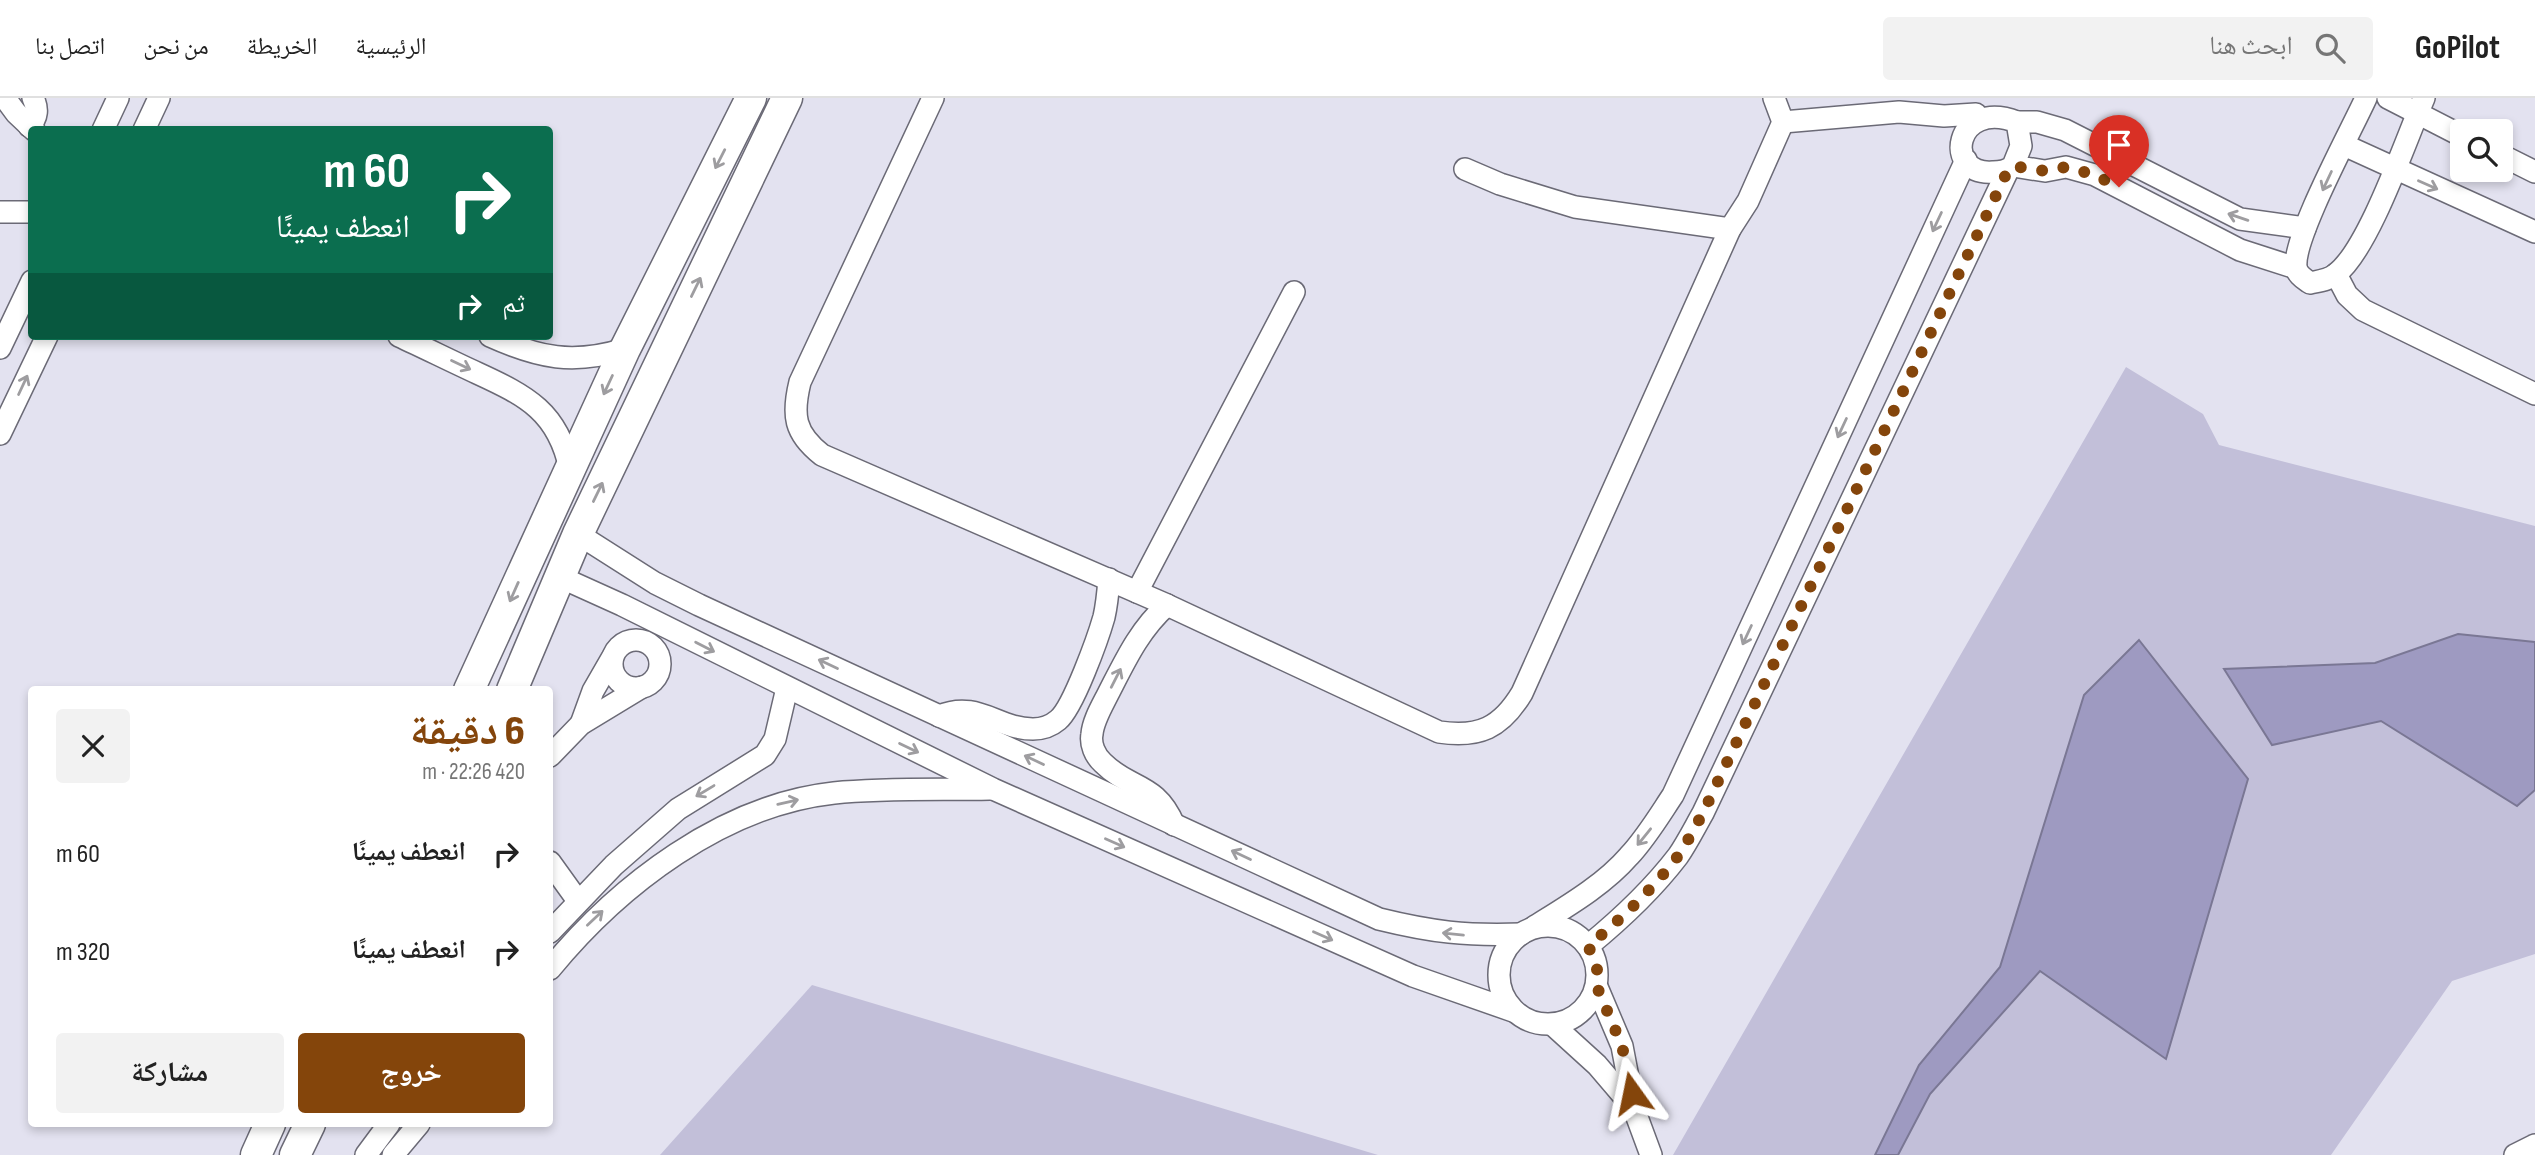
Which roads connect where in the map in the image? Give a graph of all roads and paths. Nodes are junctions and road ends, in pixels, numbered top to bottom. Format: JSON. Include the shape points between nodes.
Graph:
{"nodes":[{"id":1,"x":5,"y":98,"type":"edge"},
{"id":2,"x":33,"y":98,"type":"edge"},
{"id":3,"x":118,"y":98,"type":"edge"},
{"id":4,"x":159,"y":98,"type":"edge"},
{"id":5,"x":751,"y":98,"type":"edge"},
{"id":6,"x":786,"y":98,"type":"edge"},
{"id":7,"x":933,"y":98,"type":"edge"},
{"id":8,"x":1774,"y":98,"type":"edge"},
{"id":9,"x":2366,"y":98,"type":"edge"},
{"id":10,"x":2388,"y":98,"type":"edge"},
{"id":11,"x":2421,"y":106,"type":"edge"},
{"id":12,"x":1976,"y":114,"type":"junction"},
{"id":13,"x":1783,"y":122,"type":"junction"},
{"id":14,"x":2017,"y":122,"type":"junction"},
{"id":15,"x":29,"y":126,"type":"edge"},
{"id":16,"x":32,"y":126,"type":"edge"},
{"id":17,"x":105,"y":126,"type":"edge"},
{"id":18,"x":147,"y":126,"type":"edge"},
{"id":19,"x":2450,"y":127,"type":"edge"},
{"id":20,"x":2344,"y":145,"type":"junction"},
{"id":21,"x":1966,"y":160,"type":"junction"},
{"id":22,"x":2513,"y":161,"type":"edge"},
{"id":23,"x":2010,"y":168,"type":"junction"},
{"id":24,"x":1465,"y":169,"type":"dead end"},
{"id":25,"x":2394,"y":170,"type":"junction"},
{"id":26,"x":2535,"y":172,"type":"edge"},
{"id":27,"x":0,"y":212,"type":"edge"},
{"id":28,"x":28,"y":212,"type":"edge"},
{"id":29,"x":2305,"y":228,"type":"junction"},
{"id":30,"x":1730,"y":229,"type":"junction"},
{"id":31,"x":2535,"y":232,"type":"edge"},
{"id":32,"x":2296,"y":268,"type":"junction"},
{"id":33,"x":2336,"y":274,"type":"junction"},
{"id":34,"x":28,"y":289,"type":"edge"},
{"id":35,"x":1294,"y":292,"type":"dead end"},
{"id":36,"x":45,"y":340,"type":"edge"},
{"id":37,"x":407,"y":340,"type":"edge"},
{"id":38,"x":500,"y":340,"type":"edge"},
{"id":39,"x":0,"y":348,"type":"edge"},
{"id":40,"x":625,"y":349,"type":"junction"},
{"id":41,"x":2535,"y":394,"type":"edge"},
{"id":42,"x":0,"y":434,"type":"edge"},
{"id":43,"x":570,"y":469,"type":"junction"},
{"id":44,"x":578,"y":534,"type":"junction"},
{"id":45,"x":640,"y":574,"type":"junction"},
{"id":46,"x":560,"y":577,"type":"junction"},
{"id":47,"x":1109,"y":579,"type":"junction"},
{"id":48,"x":1137,"y":592,"type":"junction"},
{"id":49,"x":678,"y":594,"type":"junction"},
{"id":50,"x":622,"y":605,"type":"junction"},
{"id":51,"x":1167,"y":605,"type":"junction"},
{"id":52,"x":668,"y":629,"type":"junction"},
{"id":53,"x":1099,"y":632,"type":"junction"},
{"id":54,"x":1133,"y":646,"type":"junction"},
{"id":55,"x":484,"y":657,"type":"junction"},
{"id":56,"x":612,"y":658,"type":"junction"},
{"id":57,"x":516,"y":682,"type":"edge"},
{"id":58,"x":471,"y":686,"type":"edge"},
{"id":59,"x":642,"y":687,"type":"junction"},
{"id":60,"x":787,"y":688,"type":"junction"},
{"id":61,"x":1073,"y":695,"type":"junction"},
{"id":62,"x":1102,"y":706,"type":"junction"},
{"id":63,"x":939,"y":716,"type":"junction"},
{"id":64,"x":581,"y":724,"type":"junction"},
{"id":65,"x":553,"y":753,"type":"edge"},
{"id":66,"x":993,"y":789,"type":"junction"},
{"id":67,"x":1174,"y":825,"type":"junction"},
{"id":68,"x":553,"y":866,"type":"edge"},
{"id":69,"x":602,"y":877,"type":"junction"},
{"id":70,"x":619,"y":895,"type":"junction"},
{"id":71,"x":578,"y":901,"type":"junction"},
{"id":72,"x":553,"y":929,"type":"edge"},
{"id":73,"x":1527,"y":931,"type":"junction"},
{"id":74,"x":1588,"y":946,"type":"junction"},
{"id":75,"x":553,"y":965,"type":"edge"},
{"id":76,"x":1597,"y":987,"type":"junction"},
{"id":77,"x":1513,"y":1011,"type":"junction"},
{"id":78,"x":1553,"y":1025,"type":"junction"},
{"id":79,"x":1634,"y":1109,"type":"junction"},
{"id":80,"x":270,"y":1127,"type":"edge"},
{"id":81,"x":309,"y":1127,"type":"edge"},
{"id":82,"x":387,"y":1127,"type":"edge"},
{"id":83,"x":416,"y":1127,"type":"edge"},
{"id":84,"x":2535,"y":1144,"type":"edge"},
{"id":85,"x":258,"y":1154,"type":"edge"},
{"id":86,"x":295,"y":1155,"type":"edge"},
{"id":87,"x":366,"y":1155,"type":"edge"},
{"id":88,"x":393,"y":1155,"type":"edge"},
{"id":89,"x":1651,"y":1155,"type":"edge"},
{"id":90,"x":2515,"y":1155,"type":"edge"}],
"edges":[{"from":1,"to":15,"type":"street"},
{"from":2,"to":16,"type":"street","via":[[37,114]]},
{"from":3,"to":17,"type":"street"},
{"from":4,"to":18,"type":"street"},
{"from":5,"to":40,"type":"street","one_way":true},
{"from":44,"to":6,"type":"street","one_way":true},
{"from":7,"to":47,"type":"street","via":[[800,382],[795,403],[798,425],[806,442],[822,455]]},
{"from":8,"to":13,"type":"street"},
{"from":9,"to":20,"type":"street"},
{"from":10,"to":11,"type":"street"},
{"from":11,"to":19,"type":"street"},
{"from":11,"to":25,"type":"street"},
{"from":12,"to":13,"type":"street","via":[[1899,112]]},
{"from":12,"to":14,"type":"street","via":[[1994,111]]},
{"from":12,"to":21,"type":"street","via":[[1961,134]]},
{"from":13,"to":30,"type":"street","via":[[1748,201]]},
{"from":14,"to":23,"type":"street","via":[[2021,146]]},
{"from":29,"to":14,"type":"street","one_way":true,"via":[[2240,219],[2065,130]]},
{"from":20,"to":25,"type":"street"},
{"from":20,"to":29,"type":"street","one_way":true},
{"from":21,"to":23,"type":"street","via":[[1986,172]]},
{"from":21,"to":73,"type":"street","one_way":true,"via":[[1673,795],[1627,859]]},
{"from":22,"to":26,"type":"street"},
{"from":23,"to":32,"type":"street","via":[[2045,171],[2066,167],[2095,175],[2240,250]]},
{"from":23,"to":74,"type":"street","via":[[1703,813],[1679,854],[1653,885]]},
{"from":24,"to":30,"type":"street","via":[[1576,207]]},
{"from":25,"to":31,"type":"street","one_way":true},
{"from":25,"to":33,"type":"street","via":[[2363,238]]},
{"from":27,"to":28,"type":"street"},
{"from":29,"to":32,"type":"street"},
{"from":30,"to":51,"type":"street","via":[[1522,693],[1497,723],[1459,735],[1439,732]]},
{"from":32,"to":33,"type":"street","via":[[2310,283]]},
{"from":33,"to":41,"type":"street","via":[[2347,295],[2363,310]]},
{"from":34,"to":39,"type":"street"},
{"from":35,"to":48,"type":"street"},
{"from":42,"to":36,"type":"street","one_way":true},
{"from":37,"to":43,"type":"street","one_way":true,"via":[[529,400],[548,417]]},
{"from":38,"to":40,"type":"street","via":[[552,358],[589,358]]},
{"from":40,"to":43,"type":"street","one_way":true},
{"from":43,"to":55,"type":"street","one_way":true},
{"from":44,"to":45,"type":"street"},
{"from":44,"to":46,"type":"street"},
{"from":45,"to":49,"type":"street"},
{"from":45,"to":50,"type":"street","via":[[641,596]]},
{"from":46,"to":50,"type":"street"},
{"from":46,"to":57,"type":"street"},
{"from":47,"to":48,"type":"street"},
{"from":47,"to":53,"type":"street"},
{"from":48,"to":51,"type":"street"},
{"from":49,"to":52,"type":"street"},
{"from":63,"to":49,"type":"street","one_way":true},
{"from":50,"to":52,"type":"street"},
{"from":51,"to":54,"type":"street"},
{"from":52,"to":60,"type":"street","one_way":true},
{"from":53,"to":54,"type":"street","via":[[1113,648]]},
{"from":53,"to":61,"type":"street"},
{"from":62,"to":54,"type":"street","one_way":true},
{"from":55,"to":57,"type":"street"},
{"from":55,"to":58,"type":"street"},
{"from":56,"to":59,"type":"street","via":[[619,681]]},
{"from":56,"to":59,"type":"street","via":[[624,643],[634,640],[653,647],[659,655],[658,675]]},
{"from":56,"to":64,"type":"street"},
{"from":59,"to":64,"type":"street"},
{"from":60,"to":66,"type":"street","one_way":true},
{"from":60,"to":69,"type":"street","one_way":true,"via":[[775,739],[765,755],[678,809]]},
{"from":61,"to":62,"type":"street","via":[[1090,693]]},
{"from":61,"to":63,"type":"street","via":[[1059,720],[1046,727],[1032,729],[969,710]]},
{"from":62,"to":67,"type":"street","via":[[1091,733],[1095,753],[1110,768],[1151,791]]},
{"from":67,"to":63,"type":"street","one_way":true},
{"from":64,"to":65,"type":"street"},
{"from":70,"to":66,"type":"street","one_way":true,"via":[[730,823],[786,802],[835,793]]},
{"from":66,"to":77,"type":"street","one_way":true,"via":[[1413,976]]},
{"from":73,"to":67,"type":"street","one_way":true,"via":[[1473,936],[1425,931],[1379,919]]},
{"from":68,"to":71,"type":"street"},
{"from":69,"to":70,"type":"street"},
{"from":69,"to":71,"type":"street"},
{"from":75,"to":70,"type":"street","one_way":true},
{"from":71,"to":72,"type":"street"},
{"from":73,"to":74,"type":"street","via":[[1564,928]]},
{"from":73,"to":77,"type":"street","via":[[1510,943],[1498,970],[1504,999]]},
{"from":74,"to":76,"type":"street","via":[[1597,965]]},
{"from":76,"to":78,"type":"street","via":[[1588,1005],[1573,1019]]},
{"from":76,"to":79,"type":"street","via":[[1622,1046]]},
{"from":77,"to":78,"type":"street","via":[[1532,1022]]},
{"from":78,"to":79,"type":"street","via":[[1597,1065]]},
{"from":79,"to":89,"type":"street"},
{"from":80,"to":85,"type":"street"},
{"from":81,"to":86,"type":"street"},
{"from":82,"to":87,"type":"street"},
{"from":83,"to":88,"type":"street"},
{"from":84,"to":90,"type":"street"}]}
